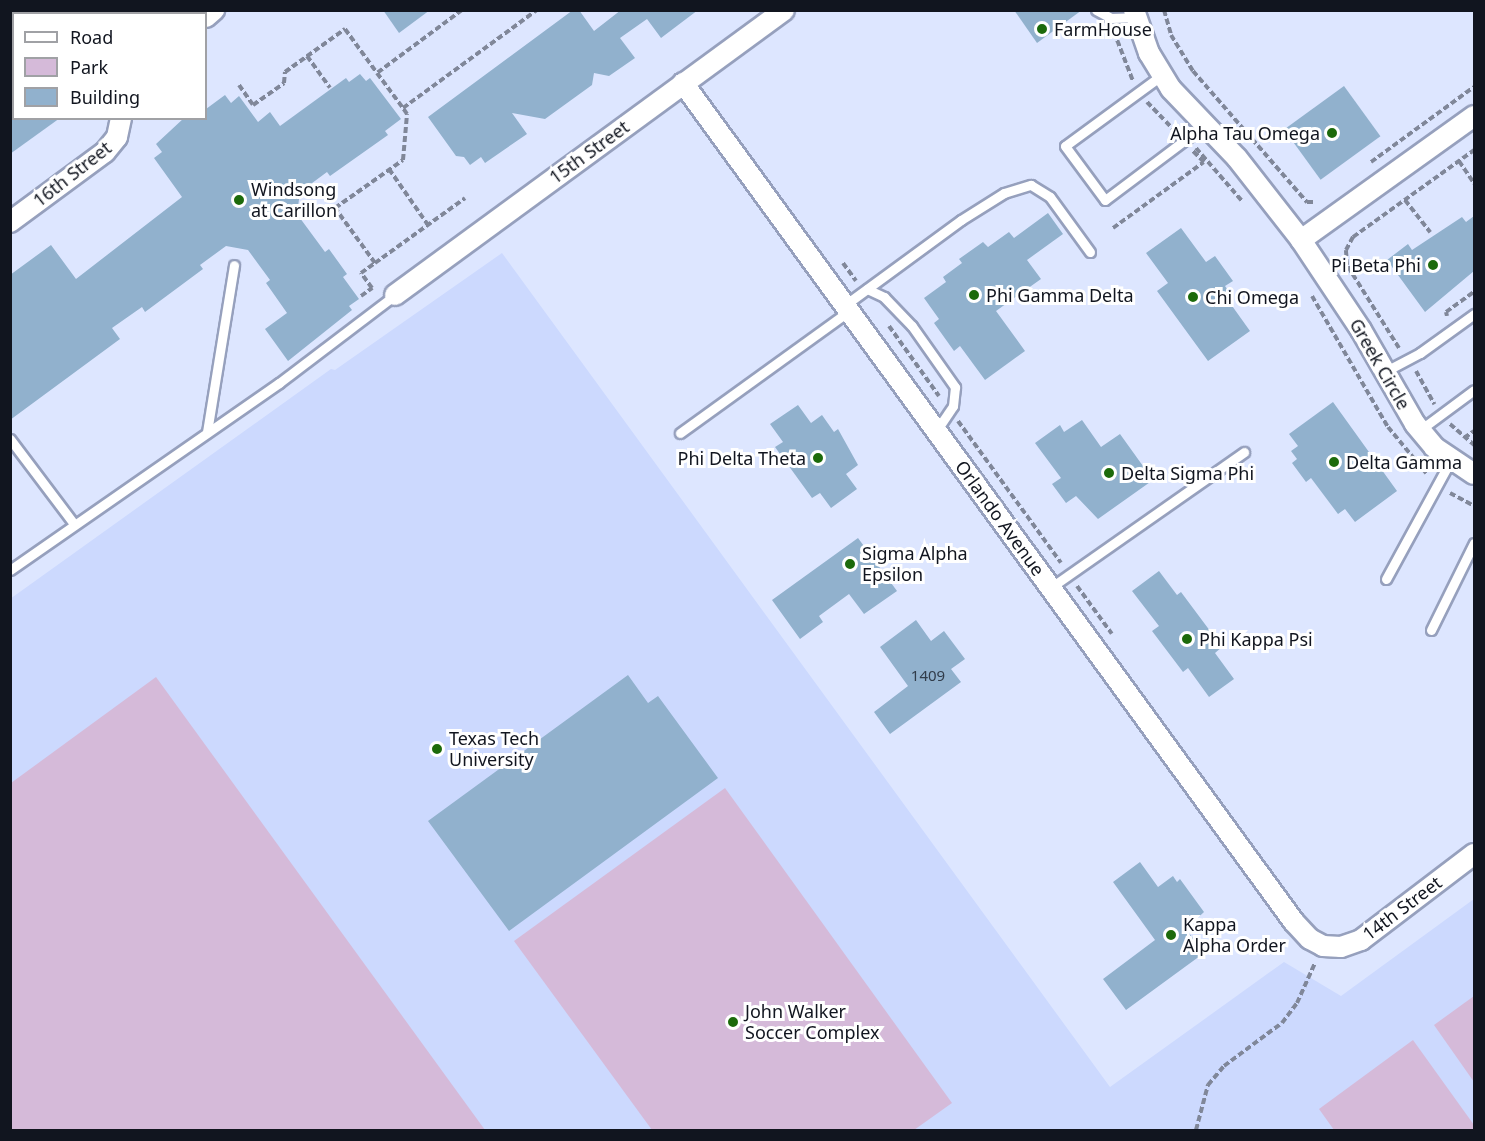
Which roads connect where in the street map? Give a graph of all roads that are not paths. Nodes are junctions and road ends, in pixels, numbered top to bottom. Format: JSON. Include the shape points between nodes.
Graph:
{"nodes":[{"id":1,"x":784,"y":10,"type":"edge"},
{"id":2,"x":1096,"y":10,"type":"edge"},
{"id":3,"x":1135,"y":14,"type":"edge"},
{"id":4,"x":1162,"y":75,"type":"junction"},
{"id":5,"x":683,"y":83,"type":"junction"},
{"id":6,"x":1474,"y":119,"type":"edge"},
{"id":7,"x":121,"y":120,"type":"edge"},
{"id":8,"x":1205,"y":125,"type":"junction"},
{"id":9,"x":10,"y":222,"type":"edge"},
{"id":10,"x":1301,"y":240,"type":"junction"},
{"id":11,"x":1090,"y":252,"type":"dead end"},
{"id":12,"x":234,"y":266,"type":"dead end"},
{"id":13,"x":866,"y":290,"type":"junction"},
{"id":14,"x":395,"y":295,"type":"joint"},
{"id":15,"x":847,"y":308,"type":"junction"},
{"id":16,"x":1474,"y":314,"type":"edge"},
{"id":17,"x":1384,"y":372,"type":"junction"},
{"id":18,"x":1474,"y":390,"type":"edge"},
{"id":19,"x":1420,"y":430,"type":"junction"},
{"id":20,"x":936,"y":431,"type":"junction"},
{"id":21,"x":207,"y":432,"type":"junction"},
{"id":22,"x":680,"y":433,"type":"dead end"},
{"id":23,"x":10,"y":439,"type":"edge"},
{"id":24,"x":1244,"y":452,"type":"dead end"},
{"id":25,"x":1451,"y":460,"type":"junction"},
{"id":26,"x":1474,"y":474,"type":"edge"},
{"id":27,"x":74,"y":524,"type":"junction"},
{"id":28,"x":1474,"y":543,"type":"edge"},
{"id":29,"x":10,"y":570,"type":"edge"},
{"id":30,"x":1386,"y":579,"type":"dead end"},
{"id":31,"x":1050,"y":588,"type":"junction"},
{"id":32,"x":1431,"y":630,"type":"dead end"},
{"id":33,"x":1474,"y":854,"type":"edge"},
{"id":34,"x":1323,"y":946,"type":"joint"}],
"edges":[{"from":1,"to":5,"type":"street","name":"15th Street"},
{"from":2,"to":3,"type":"lane","via":[[1111,18]]},
{"from":3,"to":4,"type":"street","name":"Greek Circle"},
{"from":4,"to":8,"type":"street","name":"Greek Circle"},
{"from":4,"to":8,"type":"lane","via":[[1065,146],[1104,200],[1189,143]]},
{"from":5,"to":14,"type":"street","name":"15th Street"},
{"from":5,"to":15,"type":"street","name":"Orlando Avenue"},
{"from":6,"to":10,"type":"street"},
{"from":7,"to":9,"type":"street","name":"16th Street","via":[[117,137],[105,152]]},
{"from":8,"to":10,"type":"street","name":"Greek Circle"},
{"from":10,"to":17,"type":"street","name":"Greek Circle"},
{"from":11,"to":13,"type":"lane","via":[[1050,197],[1031,184],[1004,193],[961,220]]},
{"from":12,"to":21,"type":"lane"},
{"from":13,"to":15,"type":"lane"},
{"from":13,"to":20,"type":"lane","via":[[884,297],[938,358],[955,387],[950,411]]},
{"from":14,"to":21,"type":"lane"},
{"from":15,"to":20,"type":"street","name":"Orlando Avenue"},
{"from":15,"to":22,"type":"lane"},
{"from":16,"to":17,"type":"lane","via":[[1420,353]]},
{"from":17,"to":19,"type":"street","name":"Greek Circle"},
{"from":18,"to":19,"type":"lane"},
{"from":19,"to":25,"type":"street","name":"Greek Circle"},
{"from":20,"to":31,"type":"street","name":"Orlando Avenue"},
{"from":21,"to":27,"type":"lane"},
{"from":23,"to":27,"type":"lane"},
{"from":24,"to":31,"type":"lane"},
{"from":25,"to":26,"type":"street","name":"Greek Circle"},
{"from":25,"to":30,"type":"lane"},
{"from":27,"to":29,"type":"lane"},
{"from":28,"to":32,"type":"lane"},
{"from":31,"to":34,"type":"street","name":"Orlando Avenue","via":[[1294,922]]},
{"from":33,"to":34,"type":"street","name":"14th Street","via":[[1361,940],[1341,947]]}]}
